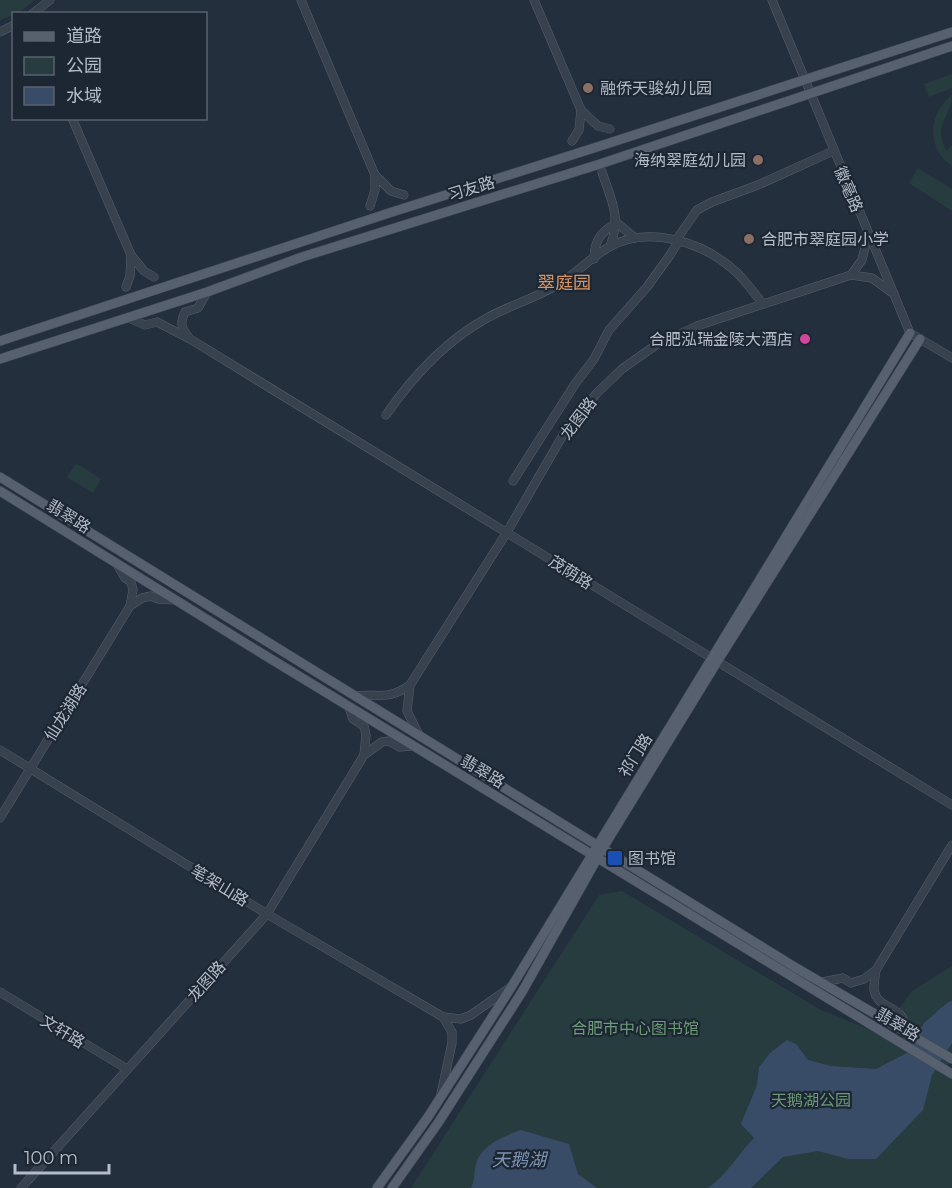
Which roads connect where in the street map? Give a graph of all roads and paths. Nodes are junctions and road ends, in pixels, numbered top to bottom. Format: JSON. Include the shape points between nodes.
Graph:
{"nodes":[{"id":1,"x":50,"y":0,"type":"edge"},
{"id":2,"x":301,"y":0,"type":"edge"},
{"id":3,"x":534,"y":0,"type":"edge"},
{"id":4,"x":771,"y":0,"type":"edge"},
{"id":5,"x":35,"y":12,"type":"edge"},
{"id":6,"x":952,"y":32,"type":"edge"},
{"id":7,"x":952,"y":46,"type":"edge"},
{"id":8,"x":804,"y":79,"type":"junction"},
{"id":9,"x":810,"y":95,"type":"junction"},
{"id":10,"x":581,"y":110,"type":"junction"},
{"id":11,"x":73,"y":120,"type":"edge"},
{"id":12,"x":610,"y":129,"type":"dead end"},
{"id":13,"x":572,"y":141,"type":"dead end"},
{"id":14,"x":833,"y":151,"type":"junction"},
{"id":15,"x":602,"y":172,"type":"dead end"},
{"id":16,"x":375,"y":175,"type":"junction"},
{"id":17,"x":404,"y":195,"type":"dead end"},
{"id":18,"x":370,"y":206,"type":"dead end"},
{"id":19,"x":616,"y":223,"type":"junction"},
{"id":20,"x":868,"y":233,"type":"junction"},
{"id":21,"x":635,"y":238,"type":"junction"},
{"id":22,"x":678,"y":241,"type":"junction"},
{"id":23,"x":610,"y":246,"type":"junction"},
{"id":24,"x":131,"y":255,"type":"junction"},
{"id":25,"x":594,"y":258,"type":"junction"},
{"id":26,"x":851,"y":275,"type":"junction"},
{"id":27,"x":154,"y":277,"type":"dead end"},
{"id":28,"x":126,"y":287,"type":"dead end"},
{"id":29,"x":207,"y":292,"type":"junction"},
{"id":30,"x":895,"y":294,"type":"junction"},
{"id":31,"x":763,"y":304,"type":"junction"},
{"id":32,"x":129,"y":318,"type":"junction"},
{"id":33,"x":910,"y":333,"type":"junction"},
{"id":34,"x":190,"y":339,"type":"junction"},
{"id":35,"x":920,"y":339,"type":"junction"},
{"id":36,"x":0,"y":341,"type":"edge"},
{"id":37,"x":952,"y":358,"type":"edge"},
{"id":38,"x":0,"y":359,"type":"edge"},
{"id":39,"x":386,"y":415,"type":"dead end"},
{"id":40,"x":0,"y":477,"type":"edge"},
{"id":41,"x":513,"y":481,"type":"dead end"},
{"id":42,"x":0,"y":492,"type":"edge"},
{"id":43,"x":507,"y":532,"type":"junction"},
{"id":44,"x":116,"y":563,"type":"junction"},
{"id":45,"x":177,"y":600,"type":"junction"},
{"id":46,"x":130,"y":606,"type":"junction"},
{"id":47,"x":715,"y":660,"type":"junction"},
{"id":48,"x":411,"y":685,"type":"junction"},
{"id":49,"x":355,"y":696,"type":"junction"},
{"id":50,"x":349,"y":707,"type":"junction"},
{"id":51,"x":420,"y":736,"type":"junction"},
{"id":52,"x":414,"y":746,"type":"junction"},
{"id":53,"x":0,"y":750,"type":"edge"},
{"id":54,"x":364,"y":755,"type":"junction"},
{"id":55,"x":30,"y":769,"type":"junction"},
{"id":56,"x":952,"y":805,"type":"edge"},
{"id":57,"x":0,"y":818,"type":"edge"},
{"id":58,"x":952,"y":845,"type":"edge"},
{"id":59,"x":600,"y":847,"type":"junction"},
{"id":60,"x":594,"y":856,"type":"junction"},
{"id":61,"x":267,"y":914,"type":"junction"},
{"id":62,"x":876,"y":970,"type":"junction"},
{"id":63,"x":820,"y":981,"type":"junction"},
{"id":64,"x":807,"y":985,"type":"junction"},
{"id":65,"x":512,"y":986,"type":"junction"},
{"id":66,"x":0,"y":992,"type":"edge"},
{"id":67,"x":442,"y":1017,"type":"junction"},
{"id":68,"x":906,"y":1031,"type":"junction"},
{"id":69,"x":952,"y":1059,"type":"edge"},
{"id":70,"x":127,"y":1069,"type":"junction"},
{"id":71,"x":948,"y":1072,"type":"edge"},
{"id":72,"x":440,"y":1098,"type":"junction"},
{"id":73,"x":21,"y":1188,"type":"edge"},
{"id":74,"x":378,"y":1188,"type":"edge"},
{"id":75,"x":392,"y":1188,"type":"edge"}],
"edges":[{"from":1,"to":5,"type":"street"},
{"from":2,"to":16,"type":"street"},
{"from":3,"to":10,"type":"street"},
{"from":4,"to":8,"type":"street","name":"徽毫路"},
{"from":6,"to":8,"type":"main road","name":"习友路"},
{"from":7,"to":9,"type":"main road","name":"习友路"},
{"from":8,"to":9,"type":"street","name":"徽毫路"},
{"from":8,"to":36,"type":"main road","name":"习友路"},
{"from":9,"to":14,"type":"street","name":"徽毫路"},
{"from":9,"to":29,"type":"main road","name":"习友路","via":[[313,254]]},
{"from":10,"to":12,"type":"street","via":[[598,126]]},
{"from":10,"to":13,"type":"street","via":[[579,130]]},
{"from":11,"to":24,"type":"street"},
{"from":14,"to":20,"type":"street","name":"徽毫路"},
{"from":14,"to":22,"type":"street","via":[[712,201],[697,210]]},
{"from":15,"to":19,"type":"street"},
{"from":16,"to":17,"type":"street"},
{"from":16,"to":18,"type":"street"},
{"from":19,"to":21,"type":"street"},
{"from":19,"to":23,"type":"street"},
{"from":19,"to":25,"type":"street","via":[[598,238]]},
{"from":20,"to":26,"type":"street","via":[[862,260]]},
{"from":20,"to":30,"type":"street","name":"徽毫路"},
{"from":21,"to":22,"type":"street"},
{"from":21,"to":23,"type":"street"},
{"from":22,"to":31,"type":"street","via":[[710,252],[726,263]]},
{"from":22,"to":41,"type":"street","via":[[647,287],[609,330]]},
{"from":23,"to":25,"type":"street"},
{"from":24,"to":27,"type":"street"},
{"from":24,"to":28,"type":"street"},
{"from":25,"to":39,"type":"street","via":[[550,289],[458,335],[403,390]]},
{"from":26,"to":30,"type":"street","via":[[872,278]]},
{"from":26,"to":31,"type":"street","name":"龙图路"},
{"from":29,"to":32,"type":"main road","name":"习友路"},
{"from":29,"to":34,"type":"street","via":[[198,308],[185,312],[181,321]]},
{"from":30,"to":33,"type":"street","name":"徽毫路"},
{"from":31,"to":43,"type":"street","name":"龙图路","via":[[666,340],[622,369],[567,428]]},
{"from":32,"to":34,"type":"street","name":"茂荫路","via":[[145,325],[157,321]]},
{"from":32,"to":38,"type":"main road","name":"习友路"},
{"from":33,"to":35,"type":"street"},
{"from":33,"to":47,"type":"main road","name":"祁门路"},
{"from":34,"to":43,"type":"street","name":"茂荫路"},
{"from":35,"to":37,"type":"street"},
{"from":35,"to":47,"type":"main road","name":"祁门路"},
{"from":40,"to":49,"type":"main road","name":"翡翠路"},
{"from":42,"to":44,"type":"main road","name":"翡翠路"},
{"from":43,"to":47,"type":"street","name":"茂荫路"},
{"from":43,"to":48,"type":"street","name":"龙图路"},
{"from":44,"to":45,"type":"main road","name":"翡翠路"},
{"from":44,"to":46,"type":"street","via":[[131,582]]},
{"from":45,"to":46,"type":"street","via":[[151,596]]},
{"from":45,"to":50,"type":"main road","name":"翡翠路"},
{"from":46,"to":55,"type":"street","name":"仙龙湖路"},
{"from":47,"to":56,"type":"street","name":"茂荫路"},
{"from":47,"to":59,"type":"main road","name":"祁门路"},
{"from":48,"to":49,"type":"street","via":[[383,697]]},
{"from":48,"to":51,"type":"street","via":[[406,711]]},
{"from":49,"to":51,"type":"main road","name":"翡翠路"},
{"from":50,"to":52,"type":"main road","name":"翡翠路"},
{"from":50,"to":54,"type":"street","via":[[353,719],[364,726]]},
{"from":51,"to":59,"type":"main road","name":"翡翠路"},
{"from":52,"to":54,"type":"street","via":[[382,742]]},
{"from":52,"to":60,"type":"main road","name":"翡翠路"},
{"from":53,"to":55,"type":"street","name":"笔架山路"},
{"from":54,"to":61,"type":"street","name":"龙图路"},
{"from":55,"to":57,"type":"street","name":"仙龙湖路"},
{"from":55,"to":61,"type":"street","name":"笔架山路"},
{"from":58,"to":62,"type":"street"},
{"from":59,"to":60,"type":"main road","name":"祁门路"},
{"from":59,"to":63,"type":"main road","name":"翡翠路"},
{"from":60,"to":64,"type":"main road","name":"翡翠路"},
{"from":60,"to":65,"type":"main road","name":"祁门路"},
{"from":60,"to":75,"type":"main road","name":"祁门路","via":[[522,992]]},
{"from":61,"to":67,"type":"street","name":"笔架山路"},
{"from":61,"to":70,"type":"street","name":"龙图路"},
{"from":62,"to":63,"type":"street","via":[[851,983],[843,978]]},
{"from":62,"to":68,"type":"street","via":[[874,990],[878,1000],[900,1014]]},
{"from":63,"to":64,"type":"street"},
{"from":63,"to":68,"type":"main road","name":"翡翠路"},
{"from":64,"to":71,"type":"main road","name":"翡翠路"},
{"from":65,"to":67,"type":"street","via":[[471,1015],[461,1019]]},
{"from":65,"to":72,"type":"main road","name":"祁门路"},
{"from":66,"to":70,"type":"street","name":"文轩路"},
{"from":67,"to":72,"type":"street","via":[[452,1032],[452,1043]]},
{"from":68,"to":69,"type":"main road","name":"翡翠路"},
{"from":70,"to":73,"type":"street","name":"龙图路"},
{"from":72,"to":74,"type":"main road","name":"祁门路"}]}
